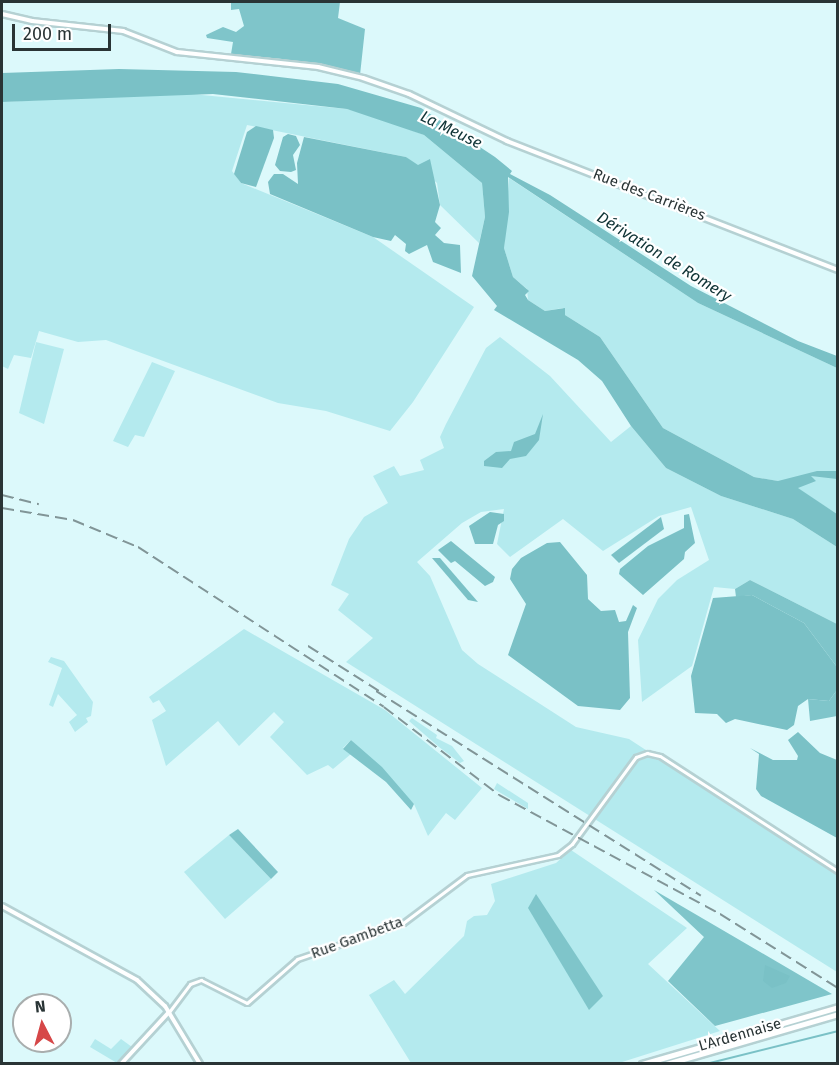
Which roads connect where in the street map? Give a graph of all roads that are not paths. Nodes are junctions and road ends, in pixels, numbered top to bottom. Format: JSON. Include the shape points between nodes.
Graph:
{"nodes":[{"id":1,"x":2,"y":14,"type":"edge"},
{"id":2,"x":837,"y":270,"type":"edge"},
{"id":3,"x":837,"y":871,"type":"edge"},
{"id":4,"x":2,"y":906,"type":"edge"},
{"id":5,"x":837,"y":1007,"type":"edge"},
{"id":6,"x":169,"y":1012,"type":"junction"},
{"id":7,"x":837,"y":1014,"type":"edge"},
{"id":8,"x":199,"y":1063,"type":"edge"},
{"id":9,"x":121,"y":1064,"type":"edge"},
{"id":10,"x":642,"y":1064,"type":"edge"},
{"id":11,"x":666,"y":1064,"type":"edge"}],
"edges":[{"from":1,"to":2,"type":"main road","name":"Rue des Carrières","via":[[115,29],[177,52],[318,68],[363,78],[515,144]]},
{"from":3,"to":6,"type":"street","name":"Rue Gambetta","via":[[660,756],[647,753],[636,757],[564,851],[545,860],[472,873],[403,923],[297,959],[244,1003],[210,981],[190,984]]},
{"from":4,"to":6,"type":"main road","via":[[123,970]]},
{"from":5,"to":10,"type":"highway","name":"L'Ardennaise"},
{"from":6,"to":8,"type":"main road"},
{"from":6,"to":9,"type":"main road"},
{"from":7,"to":11,"type":"highway","name":"L'Ardennaise"}]}
